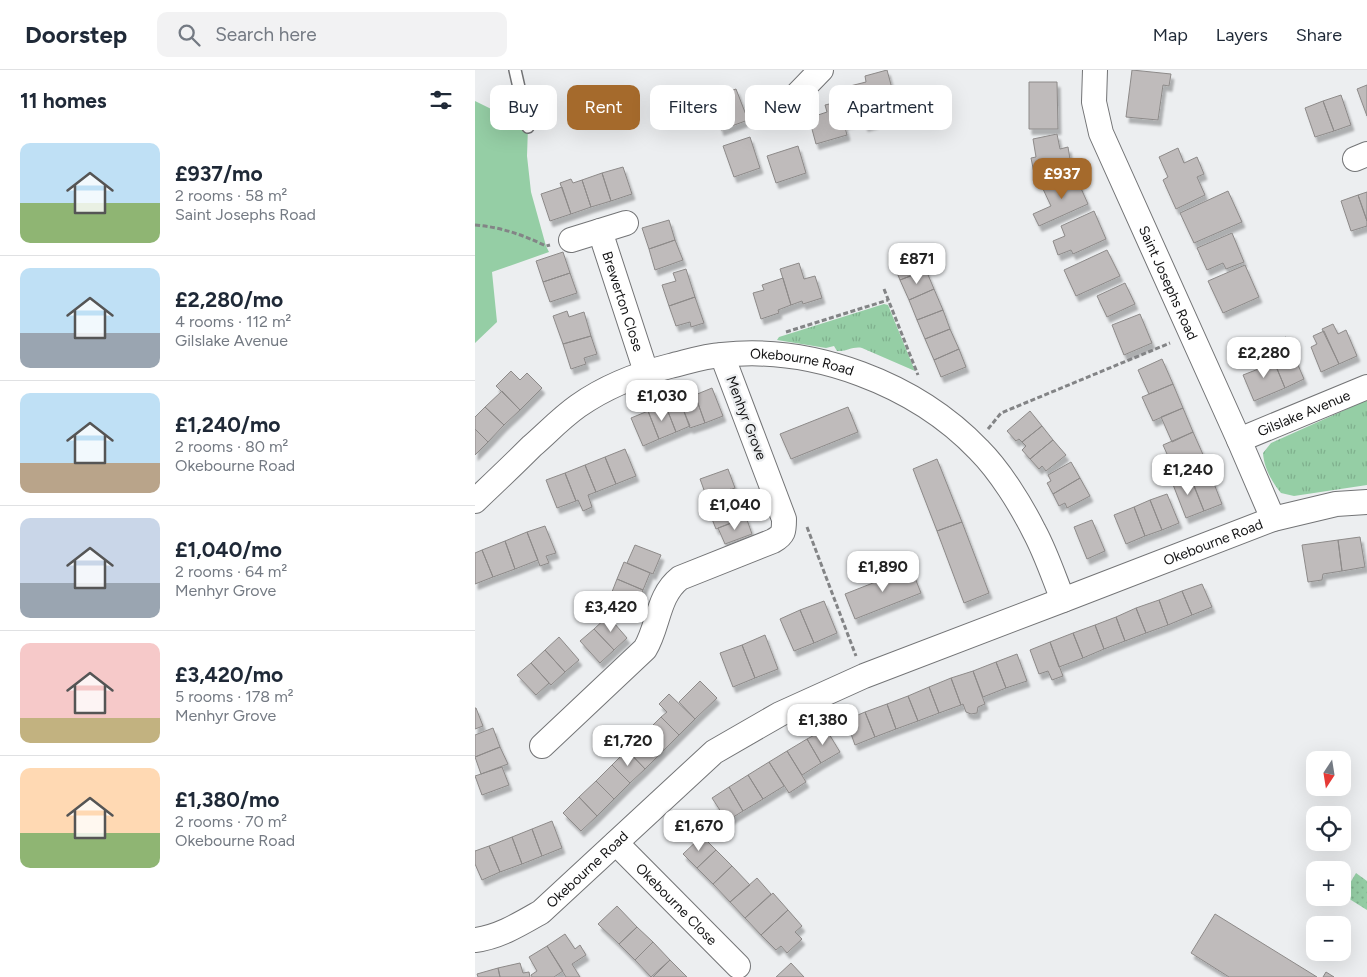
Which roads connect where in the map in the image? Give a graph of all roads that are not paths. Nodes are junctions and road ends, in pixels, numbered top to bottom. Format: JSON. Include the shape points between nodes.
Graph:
{"nodes":[{"id":1,"x":515,"y":70,"type":"edge"},
{"id":2,"x":821,"y":70,"type":"edge"},
{"id":3,"x":1095,"y":70,"type":"edge"},
{"id":4,"x":518,"y":85,"type":"edge"},
{"id":5,"x":806,"y":85,"type":"edge"},
{"id":6,"x":626,"y":222,"type":"dead end"},
{"id":7,"x":600,"y":231,"type":"junction"},
{"id":8,"x":571,"y":240,"type":"road end"},
{"id":9,"x":722,"y":355,"type":"junction"},
{"id":10,"x":646,"y":372,"type":"junction"},
{"id":11,"x":1367,"y":387,"type":"edge"},
{"id":12,"x":1239,"y":440,"type":"junction"},
{"id":13,"x":475,"y":501,"type":"edge"},
{"id":14,"x":1367,"y":502,"type":"edge"},
{"id":15,"x":1273,"y":519,"type":"junction"},
{"id":16,"x":1063,"y":600,"type":"junction"},
{"id":17,"x":542,"y":746,"type":"dead end"},
{"id":18,"x":616,"y":843,"type":"junction"},
{"id":19,"x":475,"y":940,"type":"edge"},
{"id":20,"x":738,"y":966,"type":"dead end"}],
"edges":[{"from":1,"to":4,"type":"lane"},
{"from":2,"to":5,"type":"street"},
{"from":3,"to":12,"type":"street","name":"Saint Josephs Road","via":[[1094,102],[1101,133]]},
{"from":6,"to":7,"type":"street"},
{"from":7,"to":8,"type":"street"},
{"from":7,"to":10,"type":"street","name":"Brewerton Close"},
{"from":9,"to":10,"type":"street","name":"Okebourne Road"},
{"from":9,"to":16,"type":"street","name":"Okebourne Road","via":[[770,354],[813,360],[882,382],[929,408],[974,445],[999,473],[1035,531]]},
{"from":9,"to":17,"type":"street","name":"Menhyr Grove","via":[[784,519],[784,531],[773,541],[680,578],[671,585],[645,649]]},
{"from":10,"to":13,"type":"street","name":"Okebourne Road","via":[[577,406]]},
{"from":11,"to":12,"type":"street","name":"Gilslake Avenue"},
{"from":12,"to":15,"type":"street","name":"Saint Josephs Road"},
{"from":14,"to":15,"type":"street","name":"Okebourne Road","via":[[1336,504]]},
{"from":15,"to":16,"type":"street","name":"Okebourne Road"},
{"from":16,"to":18,"type":"street","name":"Okebourne Road","via":[[864,676],[780,714],[714,752]]},
{"from":18,"to":19,"type":"street","name":"Okebourne Road","via":[[541,912],[513,928]]},
{"from":18,"to":20,"type":"street","name":"Okebourne Close"}]}
